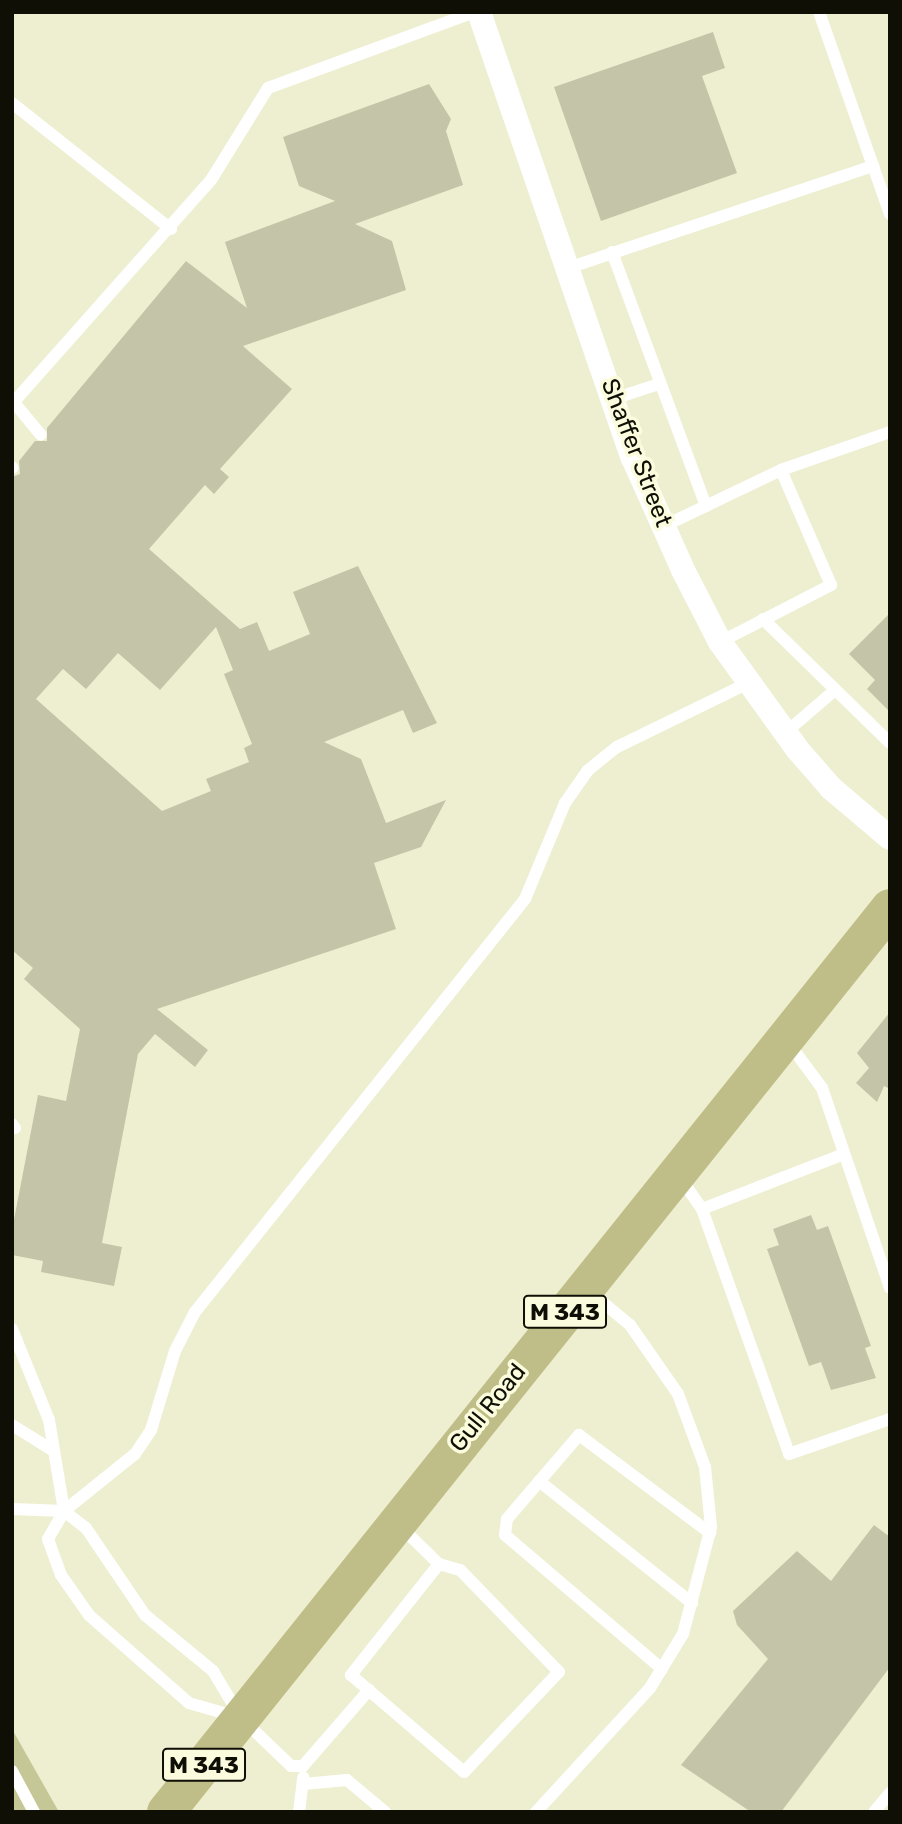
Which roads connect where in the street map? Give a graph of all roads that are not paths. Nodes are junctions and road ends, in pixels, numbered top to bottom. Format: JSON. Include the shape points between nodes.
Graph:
{"nodes":[{"id":1,"x":477,"y":12,"type":"edge"},
{"id":2,"x":819,"y":12,"type":"edge"},
{"id":3,"x":12,"y":103,"type":"edge"},
{"id":4,"x":873,"y":166,"type":"junction"},
{"id":5,"x":890,"y":214,"type":"edge"},
{"id":6,"x":171,"y":229,"type":"junction"},
{"id":7,"x":612,"y":252,"type":"junction"},
{"id":8,"x":568,"y":268,"type":"junction"},
{"id":9,"x":659,"y":384,"type":"junction"},
{"id":10,"x":613,"y":399,"type":"junction"},
{"id":11,"x":13,"y":402,"type":"edge"},
{"id":12,"x":890,"y":432,"type":"edge"},
{"id":13,"x":41,"y":435,"type":"dead end"},
{"id":14,"x":781,"y":470,"type":"junction"},
{"id":15,"x":706,"y":506,"type":"junction"},
{"id":16,"x":664,"y":526,"type":"junction"},
{"id":17,"x":763,"y":620,"type":"junction"},
{"id":18,"x":720,"y":642,"type":"junction"},
{"id":19,"x":748,"y":682,"type":"junction"},
{"id":20,"x":835,"y":690,"type":"junction"},
{"id":21,"x":785,"y":733,"type":"junction"},
{"id":22,"x":890,"y":743,"type":"edge"},
{"id":23,"x":890,"y":838,"type":"edge"},
{"id":24,"x":890,"y":908,"type":"edge"},
{"id":25,"x":785,"y":1038,"type":"junction"},
{"id":26,"x":844,"y":1154,"type":"junction"},
{"id":27,"x":677,"y":1172,"type":"junction"},
{"id":28,"x":702,"y":1209,"type":"junction"},
{"id":29,"x":584,"y":1288,"type":"junction"},
{"id":30,"x":890,"y":1289,"type":"edge"},
{"id":31,"x":12,"y":1329,"type":"edge"},
{"id":32,"x":890,"y":1419,"type":"edge"},
{"id":33,"x":12,"y":1425,"type":"edge"},
{"id":34,"x":54,"y":1451,"type":"junction"},
{"id":35,"x":539,"y":1482,"type":"junction"},
{"id":36,"x":12,"y":1509,"type":"edge"},
{"id":37,"x":64,"y":1511,"type":"junction"},
{"id":38,"x":397,"y":1523,"type":"junction"},
{"id":39,"x":710,"y":1533,"type":"junction"},
{"id":40,"x":439,"y":1564,"type":"junction"},
{"id":41,"x":692,"y":1603,"type":"junction"},
{"id":42,"x":662,"y":1669,"type":"junction"},
{"id":43,"x":369,"y":1690,"type":"junction"},
{"id":44,"x":242,"y":1718,"type":"junction"},
{"id":45,"x":303,"y":1766,"type":"junction"},
{"id":46,"x":12,"y":1772,"type":"edge"},
{"id":47,"x":303,"y":1784,"type":"junction"},
{"id":48,"x":890,"y":1793,"type":"edge"},
{"id":49,"x":34,"y":1812,"type":"edge"},
{"id":50,"x":166,"y":1812,"type":"edge"},
{"id":51,"x":299,"y":1812,"type":"edge"},
{"id":52,"x":385,"y":1812,"type":"edge"},
{"id":53,"x":536,"y":1812,"type":"edge"},
{"id":54,"x":874,"y":1812,"type":"edge"}],
"edges":[{"from":1,"to":6,"type":"lane","via":[[268,88],[211,180]]},
{"from":1,"to":8,"type":"street","name":"Shaffer Street"},
{"from":2,"to":4,"type":"lane"},
{"from":3,"to":6,"type":"lane"},
{"from":4,"to":5,"type":"lane"},
{"from":4,"to":7,"type":"lane"},
{"from":6,"to":11,"type":"lane"},
{"from":7,"to":8,"type":"lane"},
{"from":7,"to":9,"type":"lane"},
{"from":8,"to":10,"type":"street","name":"Shaffer Street"},
{"from":9,"to":10,"type":"lane"},
{"from":9,"to":15,"type":"lane"},
{"from":10,"to":16,"type":"street","name":"Shaffer Street"},
{"from":11,"to":13,"type":"lane"},
{"from":12,"to":14,"type":"lane"},
{"from":14,"to":15,"type":"lane"},
{"from":14,"to":17,"type":"lane","via":[[831,585]]},
{"from":15,"to":16,"type":"lane"},
{"from":16,"to":18,"type":"street","name":"Shaffer Street"},
{"from":17,"to":18,"type":"lane"},
{"from":17,"to":20,"type":"lane"},
{"from":18,"to":19,"type":"street","name":"Shaffer Street"},
{"from":19,"to":21,"type":"street","name":"Shaffer Street"},
{"from":19,"to":37,"type":"lane","via":[[617,747],[587,771],[565,803],[525,899],[195,1312],[175,1351],[151,1430],[135,1454]]},
{"from":20,"to":21,"type":"lane"},
{"from":20,"to":22,"type":"lane"},
{"from":21,"to":23,"type":"street","name":"Shaffer Street","via":[[831,788]]},
{"from":24,"to":25,"type":"main road","name":"Gull Road","number":"M 343"},
{"from":25,"to":26,"type":"lane","via":[[822,1088]]},
{"from":25,"to":27,"type":"main road","name":"Gull Road","number":"M 343"},
{"from":26,"to":28,"type":"lane"},
{"from":26,"to":30,"type":"lane"},
{"from":27,"to":28,"type":"lane"},
{"from":27,"to":29,"type":"main road","name":"Gull Road","number":"M 343"},
{"from":28,"to":32,"type":"lane","via":[[789,1454]]},
{"from":29,"to":38,"type":"main road","name":"Gull Road","number":"M 343"},
{"from":29,"to":39,"type":"lane","via":[[630,1325],[678,1394],[705,1467]]},
{"from":31,"to":34,"type":"lane","via":[[49,1420]]},
{"from":33,"to":34,"type":"lane"},
{"from":34,"to":37,"type":"lane"},
{"from":35,"to":39,"type":"lane","via":[[579,1435],[588,1437]]},
{"from":35,"to":41,"type":"lane"},
{"from":35,"to":42,"type":"lane","via":[[507,1519],[505,1535]]},
{"from":36,"to":37,"type":"lane"},
{"from":37,"to":44,"type":"lane","via":[[86,1528],[145,1615],[213,1671]]},
{"from":37,"to":44,"type":"lane","via":[[48,1539],[61,1575],[89,1615],[189,1703]]},
{"from":38,"to":40,"type":"lane"},
{"from":38,"to":44,"type":"main road","name":"Gull Road","number":"M 343"},
{"from":39,"to":41,"type":"lane"},
{"from":40,"to":43,"type":"lane","via":[[351,1675]]},
{"from":40,"to":43,"type":"lane","via":[[460,1570],[559,1672],[464,1772]]},
{"from":41,"to":42,"type":"lane","via":[[683,1634]]},
{"from":42,"to":53,"type":"lane","via":[[600,1747]]},
{"from":43,"to":45,"type":"lane"},
{"from":44,"to":45,"type":"lane","via":[[291,1766]]},
{"from":44,"to":50,"type":"main road","name":"Gull Road","number":"M 343"},
{"from":45,"to":47,"type":"lane"},
{"from":46,"to":49,"type":"lane"},
{"from":47,"to":51,"type":"lane"},
{"from":47,"to":52,"type":"lane","via":[[347,1780]]},
{"from":48,"to":54,"type":"lane"}]}
